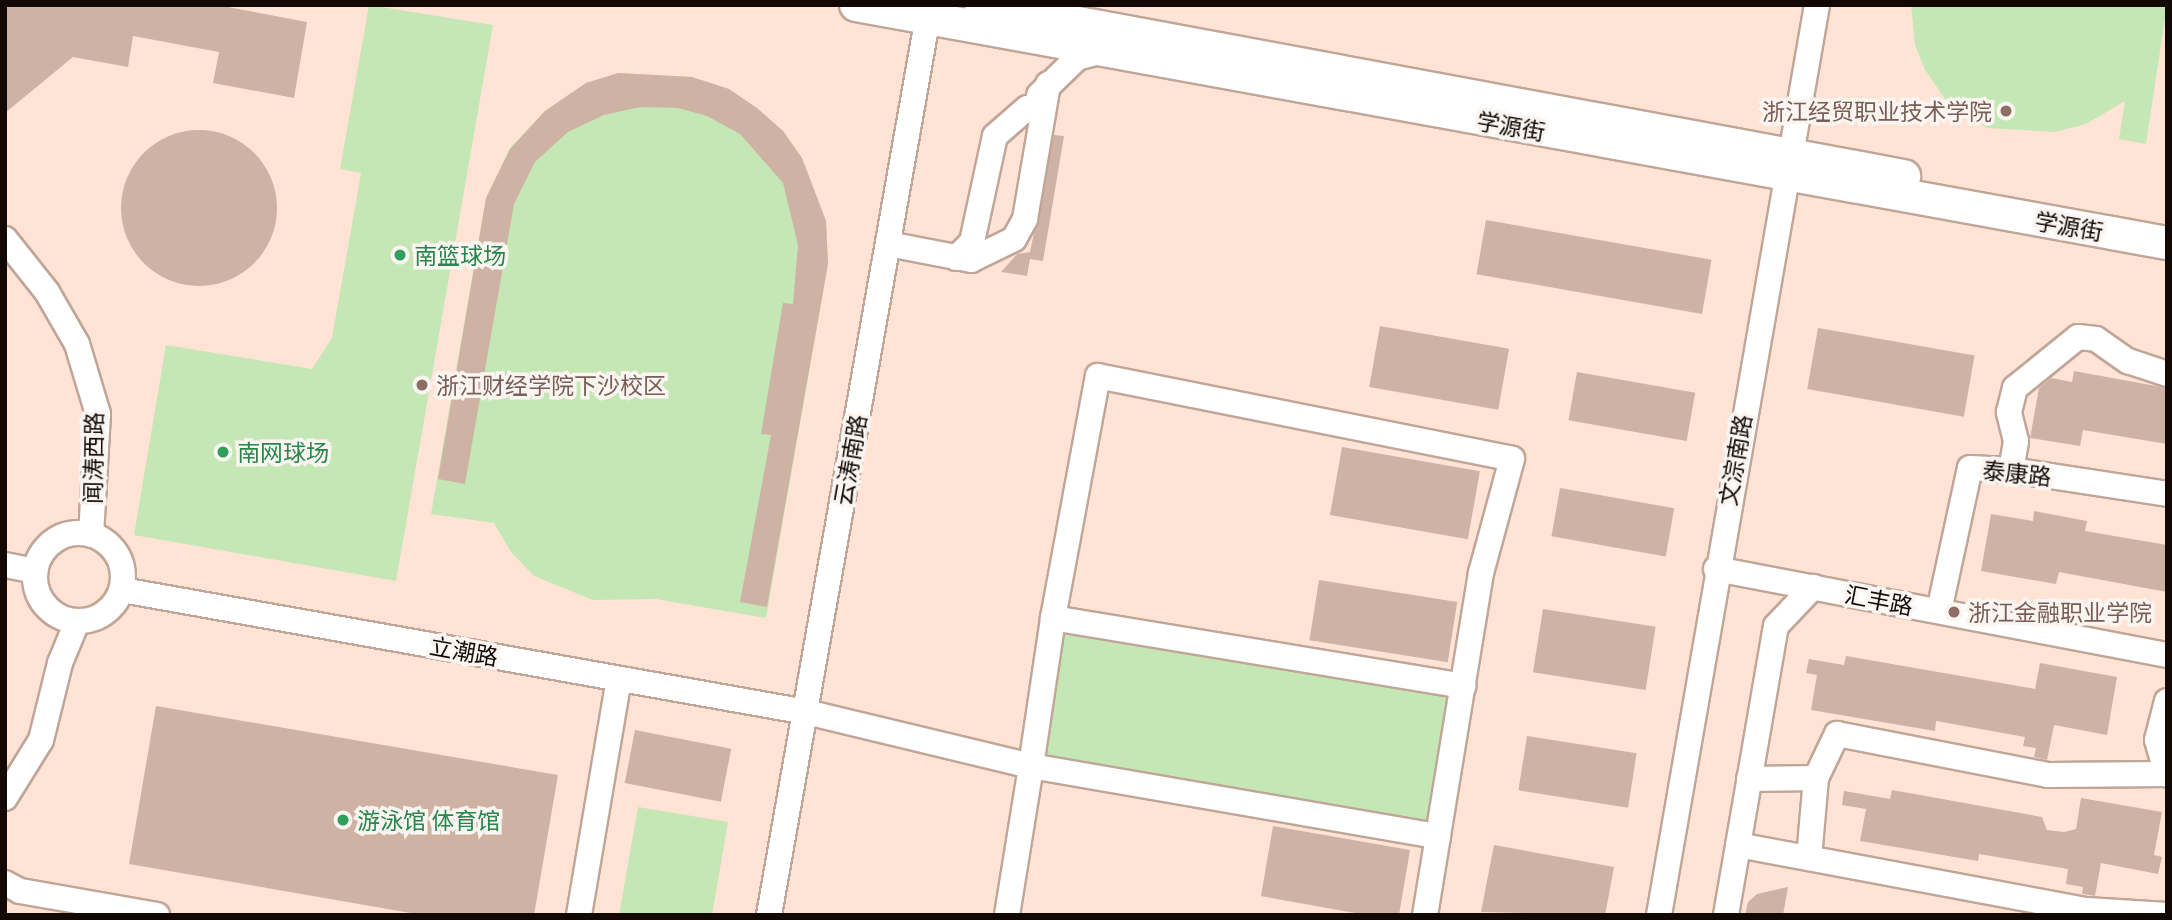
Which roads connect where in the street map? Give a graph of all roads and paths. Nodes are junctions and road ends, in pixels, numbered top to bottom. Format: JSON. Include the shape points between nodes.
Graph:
{"nodes":[{"id":1,"x":856,"y":5,"type":"edge"},
{"id":2,"x":981,"y":5,"type":"edge"},
{"id":3,"x":1817,"y":5,"type":"edge"},
{"id":4,"x":929,"y":12,"type":"edge"},
{"id":5,"x":1104,"y":51,"type":"junction"},
{"id":6,"x":1048,"y":85,"type":"junction"},
{"id":7,"x":1788,"y":166,"type":"junction"},
{"id":8,"x":2167,"y":225,"type":"edge"},
{"id":9,"x":5,"y":239,"type":"edge"},
{"id":10,"x":2167,"y":243,"type":"edge"},
{"id":11,"x":888,"y":244,"type":"junction"},
{"id":12,"x":956,"y":258,"type":"junction"},
{"id":13,"x":2167,"y":374,"type":"edge"},
{"id":14,"x":2011,"y":470,"type":"junction"},
{"id":15,"x":2167,"y":494,"type":"edge"},
{"id":16,"x":91,"y":534,"type":"junction"},
{"id":17,"x":5,"y":565,"type":"edge"},
{"id":18,"x":1716,"y":569,"type":"junction"},
{"id":19,"x":35,"y":570,"type":"junction"},
{"id":20,"x":1812,"y":587,"type":"junction"},
{"id":21,"x":122,"y":590,"type":"junction"},
{"id":22,"x":1939,"y":611,"type":"junction"},
{"id":23,"x":1053,"y":618,"type":"junction"},
{"id":24,"x":77,"y":622,"type":"junction"},
{"id":25,"x":2167,"y":655,"type":"edge"},
{"id":26,"x":619,"y":679,"type":"junction"},
{"id":27,"x":1463,"y":686,"type":"junction"},
{"id":28,"x":2167,"y":701,"type":"edge"},
{"id":29,"x":806,"y":712,"type":"junction"},
{"id":30,"x":1031,"y":766,"type":"junction"},
{"id":31,"x":2167,"y":775,"type":"edge"},
{"id":32,"x":1816,"y":778,"type":"junction"},
{"id":33,"x":1749,"y":779,"type":"junction"},
{"id":34,"x":5,"y":798,"type":"edge"},
{"id":35,"x":1438,"y":836,"type":"junction"},
{"id":36,"x":1738,"y":845,"type":"junction"},
{"id":37,"x":1809,"y":858,"type":"junction"},
{"id":38,"x":5,"y":883,"type":"edge"},
{"id":39,"x":158,"y":915,"type":"edge"},
{"id":40,"x":579,"y":915,"type":"edge"},
{"id":41,"x":769,"y":915,"type":"edge"},
{"id":42,"x":1007,"y":915,"type":"edge"},
{"id":43,"x":1425,"y":915,"type":"edge"},
{"id":44,"x":1659,"y":915,"type":"edge"},
{"id":45,"x":1726,"y":915,"type":"edge"},
{"id":46,"x":2167,"y":915,"type":"edge"}],
"edges":[{"from":1,"to":4,"type":"main road","name":"学源街"},
{"from":2,"to":7,"type":"main road"},
{"from":3,"to":7,"type":"street","name":"文淙南路"},
{"from":4,"to":5,"type":"main road","name":"学源街"},
{"from":4,"to":11,"type":"street","name":"云涛南路"},
{"from":5,"to":6,"type":"street","via":[[1077,58]]},
{"from":5,"to":7,"type":"main road","name":"学源街"},
{"from":6,"to":12,"type":"street","via":[[1027,108],[1006,229],[986,250]]},
{"from":6,"to":12,"type":"street","via":[[1025,219],[1014,239],[987,256]]},
{"from":7,"to":8,"type":"main road"},
{"from":7,"to":10,"type":"main road","name":"学源街"},
{"from":7,"to":18,"type":"street","name":"文淙南路"},
{"from":9,"to":16,"type":"street","name":"闻涛西路","via":[[47,292],[77,344],[98,414]]},
{"from":11,"to":12,"type":"street"},
{"from":11,"to":29,"type":"street","name":"云涛南路"},
{"from":13,"to":14,"type":"street","via":[[2128,361],[2096,340],[2078,338],[2015,388],[2010,412],[2015,441]]},
{"from":14,"to":15,"type":"street","name":"泰康路"},
{"from":14,"to":22,"type":"street","name":"泰康路","via":[[1970,468]]},
{"from":16,"to":19,"type":"street","via":[[76,533],[55,541],[40,556]]},
{"from":16,"to":21,"type":"street","via":[[114,550],[124,576]]},
{"from":17,"to":19,"type":"street"},
{"from":18,"to":20,"type":"street","name":"汇丰路"},
{"from":18,"to":44,"type":"street","name":"文淙南路"},
{"from":19,"to":24,"type":"street","via":[[40,599],[56,615]]},
{"from":20,"to":22,"type":"street","name":"汇丰路"},
{"from":20,"to":33,"type":"street","via":[[1776,626]]},
{"from":21,"to":24,"type":"street","via":[[105,614]]},
{"from":21,"to":26,"type":"street","name":"立潮路"},
{"from":22,"to":25,"type":"street","name":"汇丰路"},
{"from":23,"to":27,"type":"street"},
{"from":23,"to":27,"type":"street","via":[[1098,376],[1513,459],[1481,573]]},
{"from":23,"to":30,"type":"street"},
{"from":24,"to":34,"type":"street","via":[[60,663],[41,740]]},
{"from":26,"to":29,"type":"street","name":"立潮路"},
{"from":26,"to":40,"type":"street"},
{"from":27,"to":35,"type":"street"},
{"from":28,"to":31,"type":"street","via":[[2157,740]]},
{"from":29,"to":30,"type":"street","name":"立潮路"},
{"from":29,"to":41,"type":"street","name":"云涛南路"},
{"from":30,"to":35,"type":"street","name":"立潮路"},
{"from":30,"to":42,"type":"street"},
{"from":31,"to":32,"type":"street","via":[[2048,775],[1837,734]]},
{"from":32,"to":33,"type":"street"},
{"from":32,"to":37,"type":"street"},
{"from":33,"to":36,"type":"street"},
{"from":35,"to":43,"type":"street"},
{"from":36,"to":37,"type":"street"},
{"from":36,"to":45,"type":"street"},
{"from":37,"to":46,"type":"street","via":[[2087,910]]},
{"from":38,"to":39,"type":"street","via":[[20,891]]}]}
